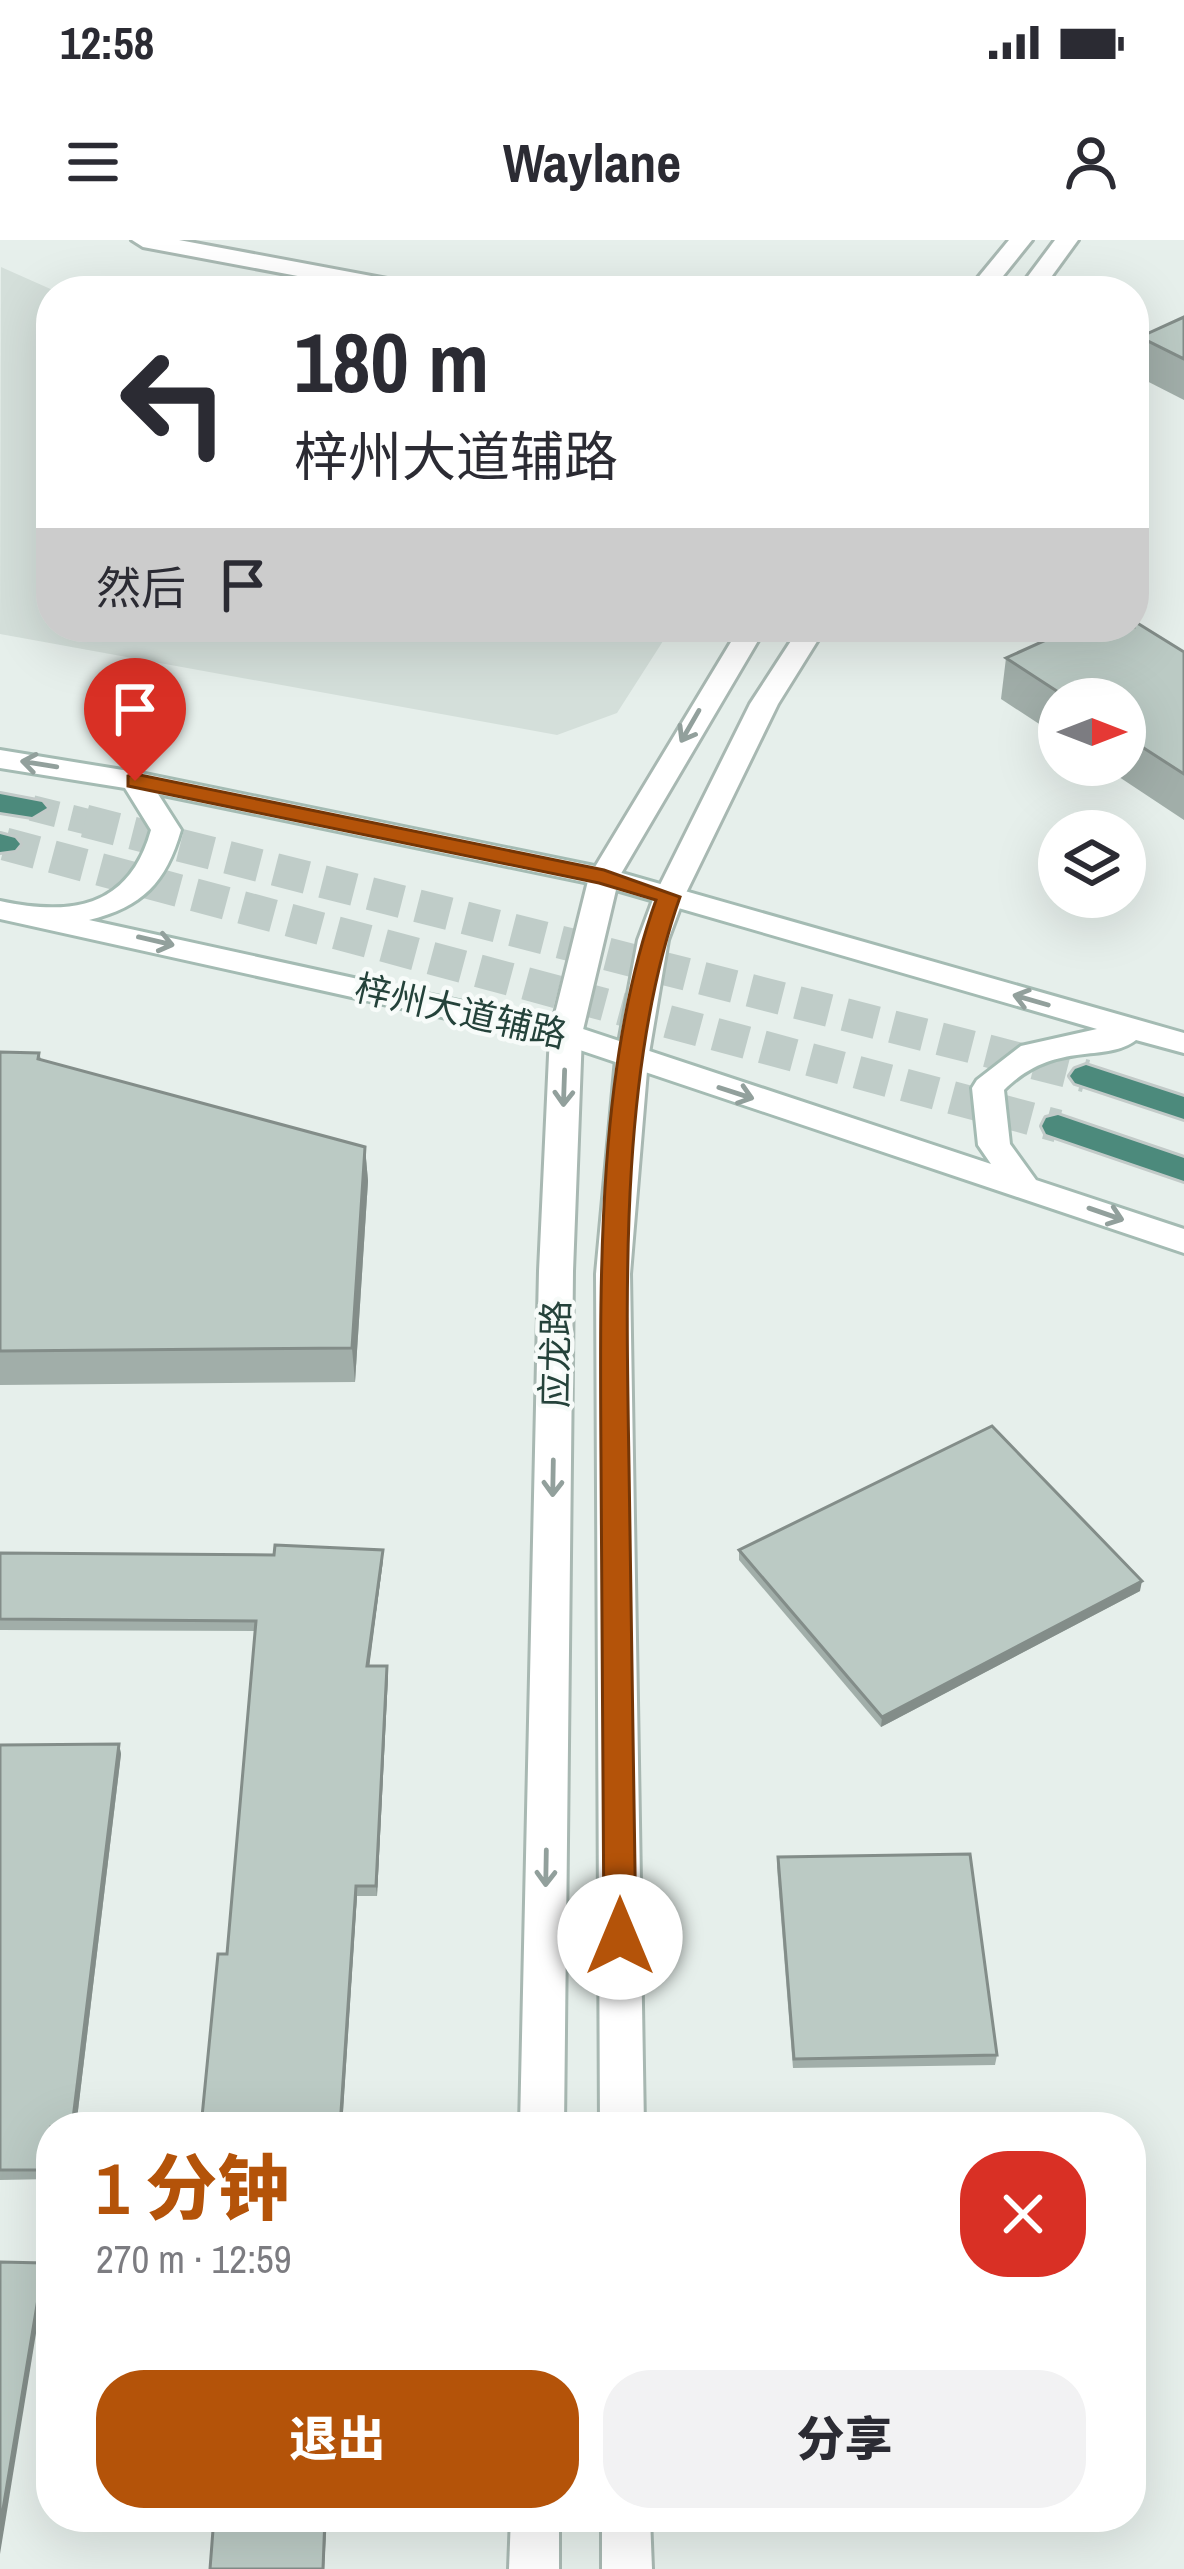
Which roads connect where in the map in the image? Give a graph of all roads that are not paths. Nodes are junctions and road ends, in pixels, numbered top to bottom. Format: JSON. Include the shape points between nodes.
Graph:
{"nodes":[{"id":1,"x":143,"y":240,"type":"edge"},
{"id":2,"x":1021,"y":240,"type":"edge"},
{"id":3,"x":1067,"y":240,"type":"edge"},
{"id":4,"x":334,"y":276,"type":"edge"},
{"id":5,"x":991,"y":276,"type":"edge"},
{"id":6,"x":1040,"y":276,"type":"edge"},
{"id":7,"x":744,"y":642,"type":"edge"},
{"id":8,"x":803,"y":642,"type":"edge"},
{"id":9,"x":0,"y":759,"type":"edge"},
{"id":10,"x":135,"y":781,"type":"junction"},
{"id":11,"x":0,"y":803,"type":"edge"},
{"id":12,"x":32,"y":808,"type":"tunnel mouth"},
{"id":13,"x":604,"y":877,"type":"junction"},
{"id":14,"x":669,"y":897,"type":"junction"},
{"id":15,"x":0,"y":910,"type":"edge"},
{"id":16,"x":54,"y":918,"type":"junction"},
{"id":17,"x":566,"y":1034,"type":"junction"},
{"id":18,"x":1170,"y":1039,"type":"edge"},
{"id":19,"x":632,"y":1059,"type":"junction"},
{"id":20,"x":1086,"y":1076,"type":"tunnel mouth"},
{"id":21,"x":1184,"y":1108,"type":"edge"},
{"id":22,"x":1058,"y":1126,"type":"tunnel mouth"},
{"id":23,"x":1184,"y":1170,"type":"edge"},
{"id":24,"x":1023,"y":1185,"type":"junction"},
{"id":25,"x":1184,"y":1241,"type":"edge"},
{"id":26,"x":542,"y":2112,"type":"edge"},
{"id":27,"x":622,"y":2112,"type":"edge"},
{"id":28,"x":535,"y":2532,"type":"edge"},
{"id":29,"x":626,"y":2532,"type":"edge"},
{"id":30,"x":535,"y":2569,"type":"edge"},
{"id":31,"x":627,"y":2569,"type":"edge"}],
"edges":[{"from":1,"to":4,"type":"street"},
{"from":2,"to":5,"type":"street"},
{"from":3,"to":6,"type":"street"},
{"from":7,"to":13,"type":"street","name":"应龙路","one_way":true},
{"from":8,"to":14,"type":"street","name":"应龙路"},
{"from":10,"to":9,"type":"street","one_way":true},
{"from":10,"to":13,"type":"street"},
{"from":10,"to":16,"type":"street","via":[[166,830],[157,868],[126,898]]},
{"from":11,"to":12,"type":"highway"},
{"from":13,"to":14,"type":"street"},
{"from":13,"to":17,"type":"street","name":"应龙路"},
{"from":18,"to":14,"type":"street","one_way":true},
{"from":14,"to":19,"type":"street","name":"应龙路","via":[[653,940]]},
{"from":15,"to":16,"type":"street","name":"梓州大道辅路"},
{"from":16,"to":17,"type":"street","name":"梓州大道辅路","one_way":true},
{"from":17,"to":19,"type":"street","name":"梓州大道辅路"},
{"from":17,"to":26,"type":"street","name":"应龙路","one_way":true},
{"from":18,"to":24,"type":"street","via":[[1043,1045],[1004,1070],[988,1088],[988,1119],[994,1144]]},
{"from":19,"to":24,"type":"street","name":"梓州大道辅路","one_way":true},
{"from":19,"to":27,"type":"street","name":"应龙路","via":[[613,1274]]},
{"from":20,"to":21,"type":"highway"},
{"from":22,"to":23,"type":"highway"},
{"from":24,"to":25,"type":"street","name":"梓州大道辅路","one_way":true},
{"from":28,"to":30,"type":"street"},
{"from":29,"to":31,"type":"street"}]}
